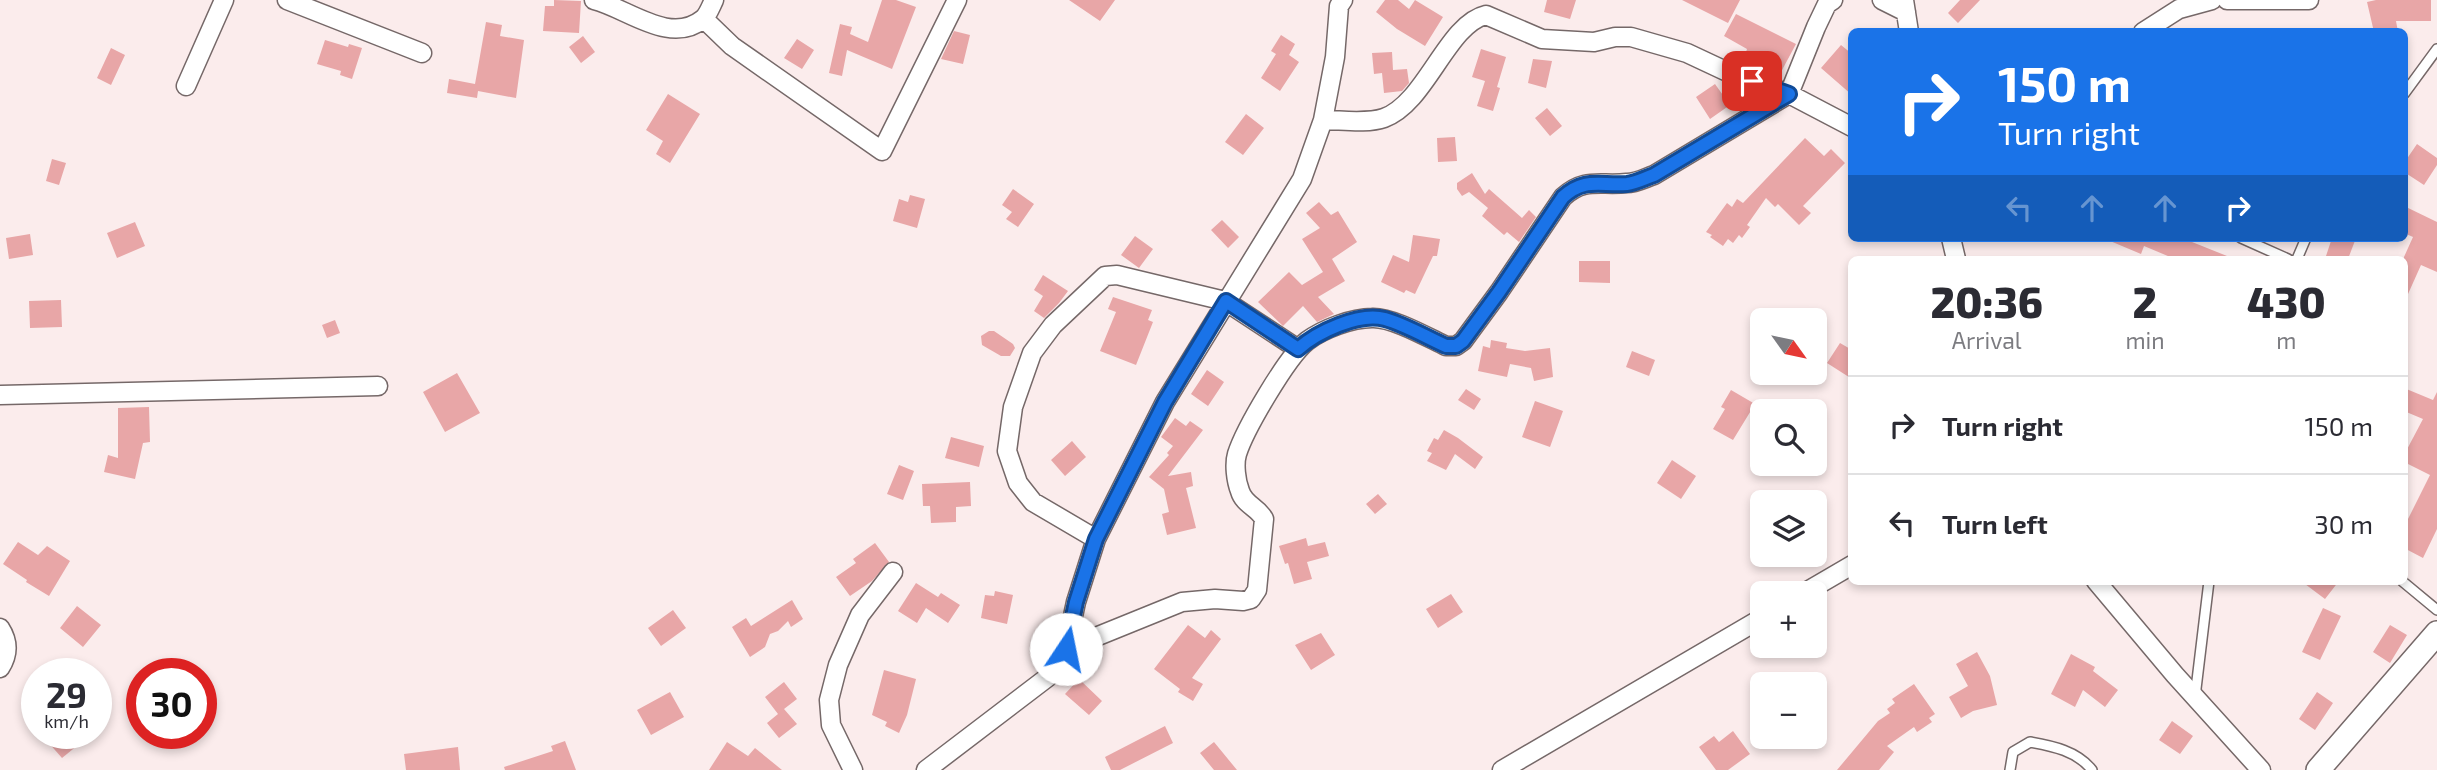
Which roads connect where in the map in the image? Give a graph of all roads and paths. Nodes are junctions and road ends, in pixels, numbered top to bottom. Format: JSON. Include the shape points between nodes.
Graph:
{"nodes":[{"id":1,"x":224,"y":0,"type":"edge"},
{"id":2,"x":287,"y":0,"type":"edge"},
{"id":3,"x":594,"y":0,"type":"edge"},
{"id":4,"x":714,"y":0,"type":"edge"},
{"id":5,"x":957,"y":0,"type":"edge"},
{"id":6,"x":1833,"y":0,"type":"edge"},
{"id":7,"x":1882,"y":0,"type":"edge"},
{"id":8,"x":2212,"y":0,"type":"edge"},
{"id":9,"x":2227,"y":0,"type":"edge"},
{"id":10,"x":2309,"y":0,"type":"edge"},
{"id":11,"x":1339,"y":2,"type":"edge"},
{"id":12,"x":1905,"y":6,"type":"edge"},
{"id":13,"x":704,"y":19,"type":"junction"},
{"id":14,"x":1908,"y":28,"type":"edge"},
{"id":15,"x":2149,"y":28,"type":"edge"},
{"id":16,"x":2437,"y":49,"type":"edge"},
{"id":17,"x":422,"y":53,"type":"dead end"},
{"id":18,"x":186,"y":86,"type":"dead end"},
{"id":19,"x":2408,"y":89,"type":"edge"},
{"id":20,"x":1789,"y":94,"type":"junction"},
{"id":21,"x":1323,"y":120,"type":"junction"},
{"id":22,"x":1848,"y":125,"type":"edge"},
{"id":23,"x":2250,"y":242,"type":"edge"},
{"id":24,"x":2281,"y":256,"type":"edge"},
{"id":25,"x":1226,"y":301,"type":"junction"},
{"id":26,"x":1298,"y":349,"type":"junction"},
{"id":27,"x":378,"y":386,"type":"dead end"},
{"id":28,"x":0,"y":395,"type":"edge"},
{"id":29,"x":1096,"y":539,"type":"junction"},
{"id":30,"x":1848,"y":567,"type":"edge"},
{"id":31,"x":893,"y":572,"type":"dead end"},
{"id":32,"x":1825,"y":581,"type":"edge"},
{"id":33,"x":2099,"y":585,"type":"edge"},
{"id":34,"x":2209,"y":585,"type":"edge"},
{"id":35,"x":2407,"y":585,"type":"edge"},
{"id":36,"x":2437,"y":610,"type":"edge"},
{"id":37,"x":1750,"y":625,"type":"edge"},
{"id":38,"x":0,"y":628,"type":"edge"},
{"id":39,"x":2437,"y":634,"type":"edge"},
{"id":40,"x":1066,"y":649,"type":"junction"},
{"id":41,"x":0,"y":667,"type":"edge"},
{"id":42,"x":2195,"y":697,"type":"junction"},
{"id":43,"x":853,"y":770,"type":"edge"},
{"id":44,"x":926,"y":770,"type":"edge"},
{"id":45,"x":1502,"y":770,"type":"edge"},
{"id":46,"x":2010,"y":770,"type":"edge"},
{"id":47,"x":2092,"y":770,"type":"edge"},
{"id":48,"x":2261,"y":770,"type":"edge"},
{"id":49,"x":2318,"y":770,"type":"edge"}],
"edges":[{"from":1,"to":18,"type":"street"},
{"from":2,"to":17,"type":"street"},
{"from":3,"to":13,"type":"street","via":[[664,28],[683,28]]},
{"from":4,"to":13,"type":"street"},
{"from":5,"to":13,"type":"street","via":[[882,151],[732,46]]},
{"from":6,"to":20,"type":"street","via":[[1816,27]]},
{"from":7,"to":12,"type":"street"},
{"from":8,"to":15,"type":"street","via":[[2179,9]]},
{"from":9,"to":10,"type":"street"},
{"from":11,"to":21,"type":"street"},
{"from":12,"to":14,"type":"street"},
{"from":16,"to":19,"type":"lane"},
{"from":20,"to":21,"type":"street","via":[[1687,53],[1631,37],[1594,42],[1542,39],[1486,15],[1468,22],[1401,111],[1380,120]]},
{"from":20,"to":22,"type":"street"},
{"from":20,"to":26,"type":"street","via":[[1654,175],[1629,184],[1574,187],[1456,346],[1372,317],[1342,324]]},
{"from":21,"to":25,"type":"street","via":[[1302,179]]},
{"from":23,"to":24,"type":"lane"},
{"from":25,"to":26,"type":"street"},
{"from":25,"to":29,"type":"street","via":[[1165,402]]},
{"from":25,"to":29,"type":"street","via":[[1105,276],[1053,325],[1032,353],[1013,407],[1007,451],[1018,483],[1033,502]]},
{"from":26,"to":40,"type":"street","via":[[1266,397],[1237,455],[1240,493],[1264,519],[1257,590],[1251,599],[1182,602]]},
{"from":27,"to":28,"type":"street"},
{"from":29,"to":40,"type":"street"},
{"from":30,"to":32,"type":"street"},
{"from":31,"to":43,"type":"street","via":[[860,615],[838,665],[830,700],[831,725]]},
{"from":33,"to":42,"type":"street"},
{"from":34,"to":42,"type":"lane"},
{"from":35,"to":36,"type":"lane"},
{"from":37,"to":45,"type":"street"},
{"from":38,"to":41,"type":"street","via":[[8,642]]},
{"from":39,"to":49,"type":"street"},
{"from":40,"to":44,"type":"street","via":[[1048,677]]},
{"from":42,"to":48,"type":"street"},
{"from":46,"to":47,"type":"lane","via":[[2013,752],[2030,742],[2082,758]]}]}
